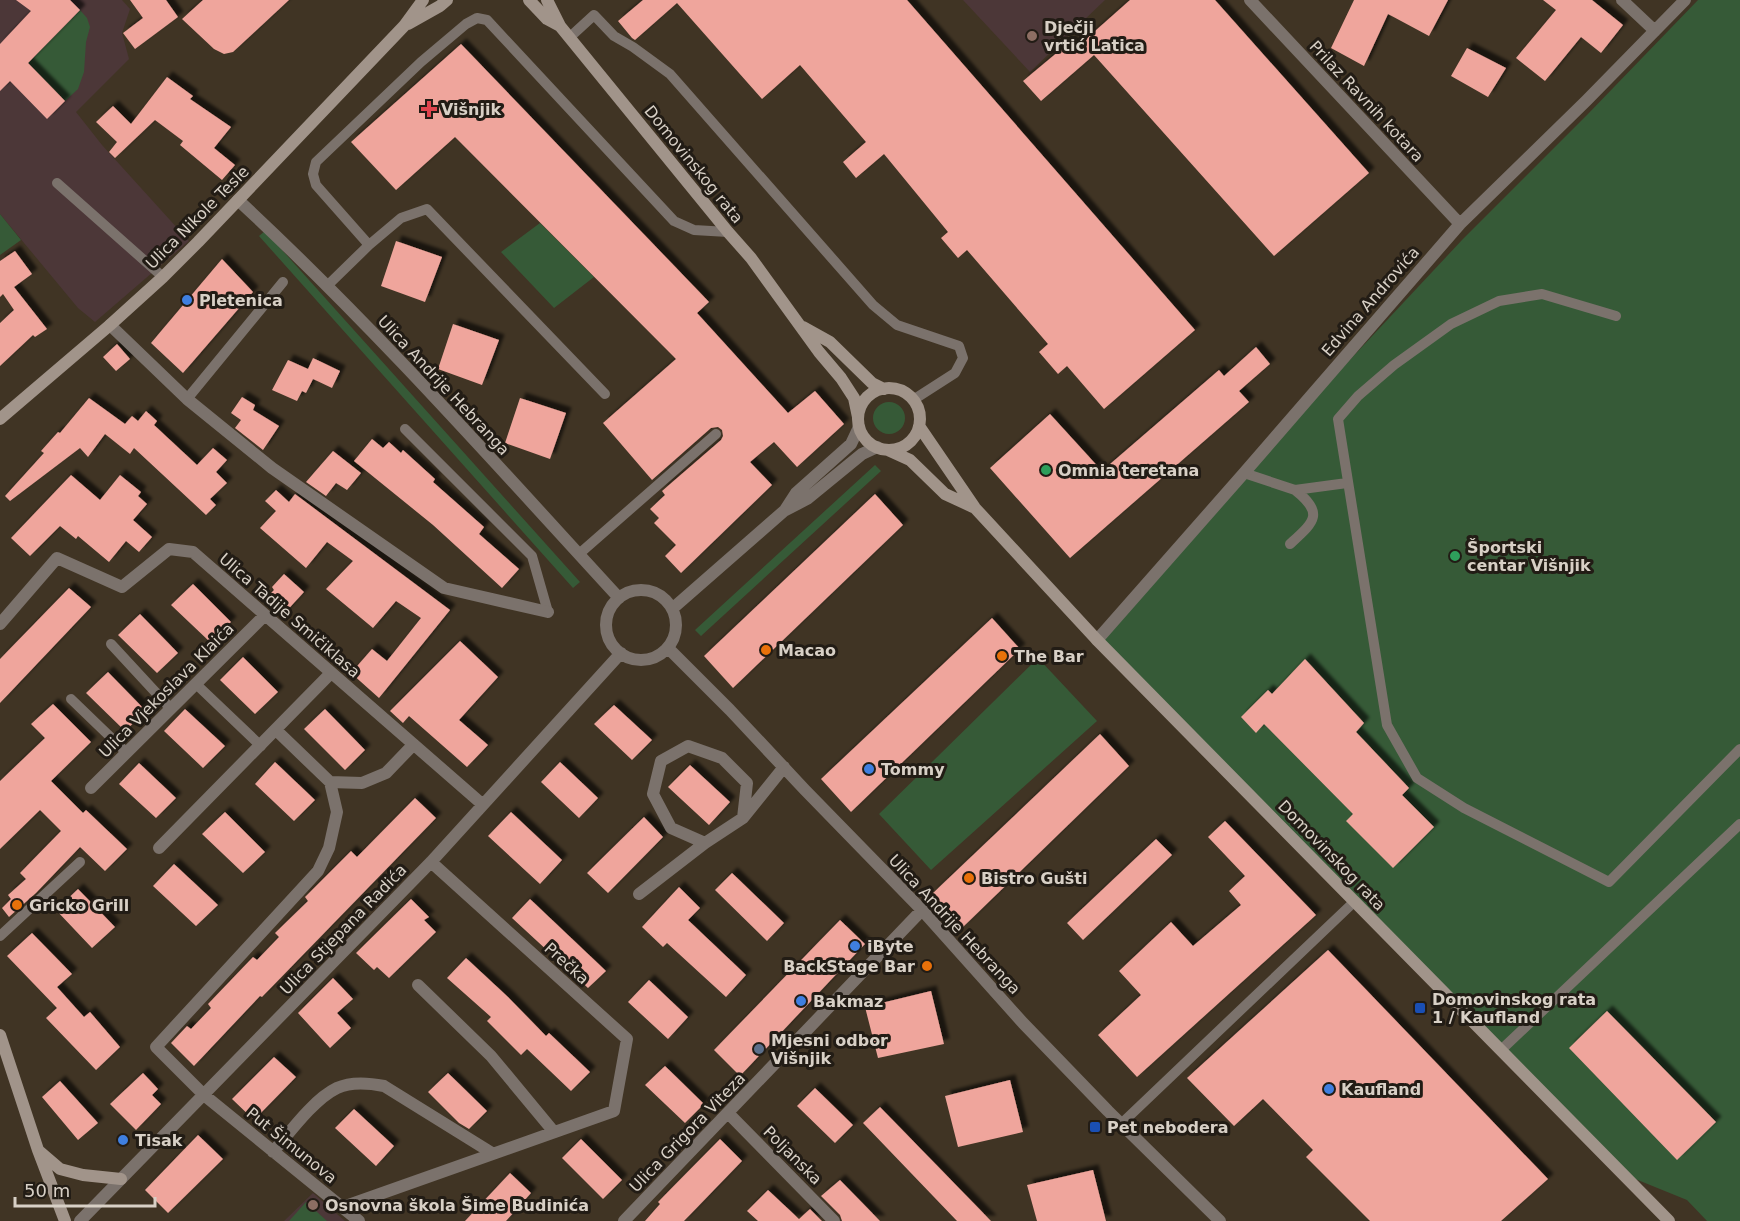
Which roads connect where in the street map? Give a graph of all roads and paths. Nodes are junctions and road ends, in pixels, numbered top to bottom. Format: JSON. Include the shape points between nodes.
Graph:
{"nodes":[{"id":1,"x":423,"y":0,"type":"edge"},
{"id":2,"x":447,"y":0,"type":"edge"},
{"id":3,"x":529,"y":0,"type":"edge"},
{"id":4,"x":548,"y":0,"type":"edge"},
{"id":5,"x":1250,"y":0,"type":"edge"},
{"id":6,"x":1622,"y":0,"type":"edge"},
{"id":7,"x":1685,"y":0,"type":"edge"},
{"id":8,"x":404,"y":26,"type":"junction"},
{"id":9,"x":560,"y":26,"type":"junction"},
{"id":10,"x":1655,"y":31,"type":"junction"},
{"id":11,"x":570,"y":37,"type":"junction"},
{"id":12,"x":57,"y":183,"type":"dead end"},
{"id":13,"x":238,"y":200,"type":"junction"},
{"id":14,"x":1460,"y":224,"type":"junction"},
{"id":15,"x":728,"y":232,"type":"junction"},
{"id":16,"x":369,"y":245,"type":"junction"},
{"id":17,"x":162,"y":277,"type":"junction"},
{"id":18,"x":283,"y":282,"type":"dead end"},
{"id":19,"x":327,"y":285,"type":"junction"},
{"id":20,"x":1616,"y":316,"type":"dead end"},
{"id":21,"x":800,"y":324,"type":"junction"},
{"id":22,"x":110,"y":325,"type":"junction"},
{"id":23,"x":884,"y":389,"type":"junction"},
{"id":24,"x":605,"y":394,"type":"dead end"},
{"id":25,"x":187,"y":399,"type":"junction"},
{"id":26,"x":913,"y":400,"type":"junction"},
{"id":27,"x":0,"y":419,"type":"edge"},
{"id":28,"x":859,"y":422,"type":"junction"},
{"id":29,"x":919,"y":426,"type":"junction"},
{"id":30,"x":405,"y":429,"type":"dead end"},
{"id":31,"x":716,"y":434,"type":"dead end"},
{"id":32,"x":883,"y":449,"type":"junction"},
{"id":33,"x":1244,"y":473,"type":"junction"},
{"id":34,"x":1347,"y":483,"type":"junction"},
{"id":35,"x":1295,"y":490,"type":"junction"},
{"id":36,"x":975,"y":508,"type":"junction"},
{"id":37,"x":784,"y":511,"type":"junction"},
{"id":38,"x":1290,"y":544,"type":"dead end"},
{"id":39,"x":579,"y":554,"type":"junction"},
{"id":40,"x":620,"y":598,"type":"junction"},
{"id":41,"x":672,"y":609,"type":"junction"},
{"id":42,"x":548,"y":612,"type":"joint"},
{"id":43,"x":265,"y":615,"type":"junction"},
{"id":44,"x":0,"y":624,"type":"edge"},
{"id":45,"x":1097,"y":640,"type":"junction"},
{"id":46,"x":111,"y":644,"type":"dead end"},
{"id":47,"x":668,"y":648,"type":"junction"},
{"id":48,"x":621,"y":653,"type":"junction"},
{"id":49,"x":331,"y":673,"type":"junction"},
{"id":50,"x":196,"y":684,"type":"junction"},
{"id":51,"x":71,"y":699,"type":"dead end"},
{"id":52,"x":171,"y":709,"type":"junction"},
{"id":53,"x":276,"y":730,"type":"junction"},
{"id":54,"x":413,"y":745,"type":"junction"},
{"id":55,"x":261,"y":746,"type":"junction"},
{"id":56,"x":1740,"y":749,"type":"edge"},
{"id":57,"x":127,"y":753,"type":"junction"},
{"id":58,"x":784,"y":767,"type":"junction"},
{"id":59,"x":330,"y":782,"type":"junction"},
{"id":60,"x":92,"y":788,"type":"dead end"},
{"id":61,"x":483,"y":804,"type":"junction"},
{"id":62,"x":743,"y":818,"type":"junction"},
{"id":63,"x":1740,"y":824,"type":"edge"},
{"id":64,"x":705,"y":843,"type":"junction"},
{"id":65,"x":159,"y":848,"type":"dead end"},
{"id":66,"x":80,"y":862,"type":"dead end"},
{"id":67,"x":431,"y":862,"type":"junction"},
{"id":68,"x":639,"y":894,"type":"dead end"},
{"id":69,"x":1355,"y":901,"type":"junction"},
{"id":70,"x":922,"y":910,"type":"junction"},
{"id":71,"x":0,"y":936,"type":"edge"},
{"id":72,"x":418,"y":985,"type":"dead end"},
{"id":73,"x":0,"y":1035,"type":"edge"},
{"id":74,"x":1501,"y":1050,"type":"junction"},
{"id":75,"x":204,"y":1095,"type":"junction"},
{"id":76,"x":728,"y":1113,"type":"junction"},
{"id":77,"x":1121,"y":1124,"type":"junction"},
{"id":78,"x":554,"y":1132,"type":"junction"},
{"id":79,"x":38,"y":1150,"type":"junction"},
{"id":80,"x":273,"y":1152,"type":"junction"},
{"id":81,"x":492,"y":1153,"type":"junction"},
{"id":82,"x":121,"y":1179,"type":"junction"},
{"id":83,"x":343,"y":1207,"type":"junction"},
{"id":84,"x":64,"y":1221,"type":"edge"},
{"id":85,"x":80,"y":1221,"type":"edge"},
{"id":86,"x":359,"y":1221,"type":"edge"},
{"id":87,"x":624,"y":1221,"type":"edge"},
{"id":88,"x":834,"y":1221,"type":"edge"},
{"id":89,"x":1220,"y":1221,"type":"edge"},
{"id":90,"x":1669,"y":1221,"type":"edge"}],
"edges":[{"from":1,"to":8,"type":"main road","name":"Ulica Nikole Tesle"},
{"from":2,"to":8,"type":"main road","name":"Ulica Nikole Tesle"},
{"from":3,"to":9,"type":"main road","name":"Domovinskog rata"},
{"from":4,"to":9,"type":"main road","name":"Domovinskog rata"},
{"from":5,"to":14,"type":"street","name":"Prilaz Ravnih kotara"},
{"from":6,"to":10,"type":"street"},
{"from":7,"to":10,"type":"street","name":"Edvina Androvića"},
{"from":8,"to":13,"type":"main road","name":"Ulica Nikole Tesle"},
{"from":9,"to":11,"type":"main road","name":"Domovinskog rata"},
{"from":10,"to":14,"type":"street","name":"Edvina Androvića"},
{"from":11,"to":15,"type":"main road","name":"Domovinskog rata"},
{"from":11,"to":26,"type":"lane","via":[[594,15],[614,36],[670,74],[873,305],[897,325],[959,346],[963,358],[955,373]]},
{"from":12,"to":17,"type":"lane"},
{"from":13,"to":17,"type":"main road","name":"Ulica Nikole Tesle"},
{"from":13,"to":19,"type":"street","name":"Ulica Andrije Hebranga"},
{"from":14,"to":33,"type":"street","name":"Edvina Androvića"},
{"from":15,"to":16,"type":"lane","via":[[694,230],[674,221],[487,20],[477,18],[422,62],[316,162],[316,185]]},
{"from":15,"to":21,"type":"main road","name":"Domovinskog rata"},
{"from":16,"to":19,"type":"lane"},
{"from":16,"to":24,"type":"lane","via":[[401,218],[427,209]]},
{"from":17,"to":22,"type":"main road","name":"Ulica Nikole Tesle"},
{"from":18,"to":25,"type":"lane"},
{"from":19,"to":39,"type":"street","name":"Ulica Andrije Hebranga"},
{"from":20,"to":34,"type":"lane","via":[[1542,294],[1499,301],[1451,324],[1394,365],[1338,419]]},
{"from":21,"to":23,"type":"main road","name":"Domovinskog rata","via":[[830,342],[872,383]]},
{"from":21,"to":28,"type":"main road","name":"Domovinskog rata","via":[[854,398]]},
{"from":22,"to":25,"type":"street"},
{"from":22,"to":27,"type":"main road","name":"Ulica Nikole Tesle"},
{"from":23,"to":26,"type":"main road","via":[[900,390]]},
{"from":23,"to":28,"type":"main road","via":[[866,398]]},
{"from":25,"to":42,"type":"street","via":[[272,468],[444,588]]},
{"from":26,"to":29,"type":"main road","via":[[918,408]]},
{"from":28,"to":32,"type":"main road","via":[[863,436]]},
{"from":28,"to":37,"type":"street","via":[[851,444],[796,493]]},
{"from":29,"to":32,"type":"main road","via":[[905,445]]},
{"from":29,"to":36,"type":"main road","name":"Domovinskog rata"},
{"from":30,"to":42,"type":"lane","via":[[532,556]]},
{"from":31,"to":39,"type":"lane"},
{"from":32,"to":36,"type":"main road","name":"Domovinskog rata","via":[[910,460],[945,494]]},
{"from":32,"to":37,"type":"street","via":[[862,454],[807,498]]},
{"from":33,"to":35,"type":"lane"},
{"from":33,"to":45,"type":"street","name":"Edvina Androvića"},
{"from":34,"to":35,"type":"lane"},
{"from":34,"to":56,"type":"lane","via":[[1387,725],[1417,778],[1464,808],[1609,882]]},
{"from":35,"to":38,"type":"lane","via":[[1314,509],[1309,527]]},
{"from":36,"to":45,"type":"main road","name":"Domovinskog rata"},
{"from":37,"to":41,"type":"street"},
{"from":39,"to":40,"type":"street","name":"Ulica Andrije Hebranga"},
{"from":40,"to":41,"type":"street","via":[[638,590],[649,591]]},
{"from":40,"to":48,"type":"street","via":[[612,606],[606,626],[613,646]]},
{"from":41,"to":47,"type":"street","via":[[676,629]]},
{"from":43,"to":44,"type":"street","name":"Ulica Tadije Smičiklasa","via":[[193,552],[170,549],[122,587],[57,558]]},
{"from":43,"to":49,"type":"street","name":"Ulica Tadije Smičiklasa"},
{"from":43,"to":50,"type":"street","name":"Ulica Vjekoslava Klaića"},
{"from":45,"to":69,"type":"main road","name":"Domovinskog rata"},
{"from":46,"to":52,"type":"lane"},
{"from":47,"to":48,"type":"street","via":[[640,660]]},
{"from":47,"to":58,"type":"street","name":"Ulica Andrije Hebranga"},
{"from":48,"to":61,"type":"street","name":"Ulica Stjepana Radića"},
{"from":49,"to":53,"type":"street"},
{"from":49,"to":54,"type":"street","name":"Ulica Tadije Smičiklasa"},
{"from":50,"to":52,"type":"street","name":"Ulica Vjekoslava Klaića"},
{"from":50,"to":55,"type":"lane"},
{"from":51,"to":57,"type":"lane"},
{"from":52,"to":57,"type":"street","name":"Ulica Vjekoslava Klaića"},
{"from":53,"to":55,"type":"street"},
{"from":53,"to":59,"type":"street"},
{"from":54,"to":59,"type":"street","via":[[386,773],[362,783]]},
{"from":54,"to":61,"type":"street","name":"Ulica Tadije Smičiklasa"},
{"from":55,"to":65,"type":"street"},
{"from":57,"to":60,"type":"street","name":"Ulica Vjekoslava Klaića"},
{"from":58,"to":62,"type":"street"},
{"from":58,"to":70,"type":"street","name":"Ulica Andrije Hebranga"},
{"from":59,"to":75,"type":"street","name":"Put Šimunova","via":[[337,812],[329,848],[318,872],[156,1047]]},
{"from":61,"to":67,"type":"street","name":"Ulica Stjepana Radića"},
{"from":62,"to":64,"type":"street"},
{"from":62,"to":64,"type":"street","via":[[747,783],[722,758],[688,746],[661,761],[653,794],[671,828]]},
{"from":63,"to":74,"type":"lane"},
{"from":64,"to":68,"type":"street"},
{"from":66,"to":71,"type":"lane"},
{"from":67,"to":75,"type":"street","name":"Ulica Stjepana Radića"},
{"from":67,"to":78,"type":"street","name":"Prečka","via":[[627,1039],[614,1111]]},
{"from":69,"to":74,"type":"main road","name":"Domovinskog rata"},
{"from":69,"to":77,"type":"lane"},
{"from":70,"to":76,"type":"street","name":"Ulica Grigora Viteza"},
{"from":70,"to":77,"type":"street","name":"Ulica Andrije Hebranga"},
{"from":72,"to":78,"type":"street","via":[[491,1056]]},
{"from":73,"to":79,"type":"main road"},
{"from":74,"to":90,"type":"main road","name":"Domovinskog rata"},
{"from":75,"to":80,"type":"street","name":"Put Šimunova"},
{"from":75,"to":82,"type":"street","name":"Ulica Stjepana Radića"},
{"from":76,"to":87,"type":"street","name":"Ulica Grigora Viteza"},
{"from":76,"to":88,"type":"street","name":"Poljanska"},
{"from":77,"to":89,"type":"street","name":"Ulica Andrije Hebranga"},
{"from":78,"to":81,"type":"street"},
{"from":79,"to":82,"type":"main road","via":[[60,1169]]},
{"from":79,"to":84,"type":"main road"},
{"from":80,"to":81,"type":"street","via":[[314,1105],[338,1088],[363,1082],[384,1086]]},
{"from":80,"to":83,"type":"street","name":"Put Šimunova"},
{"from":81,"to":83,"type":"street"},
{"from":82,"to":85,"type":"street","name":"Ulica Stjepana Radića"},
{"from":83,"to":86,"type":"street","name":"Put Šimunova"}]}
